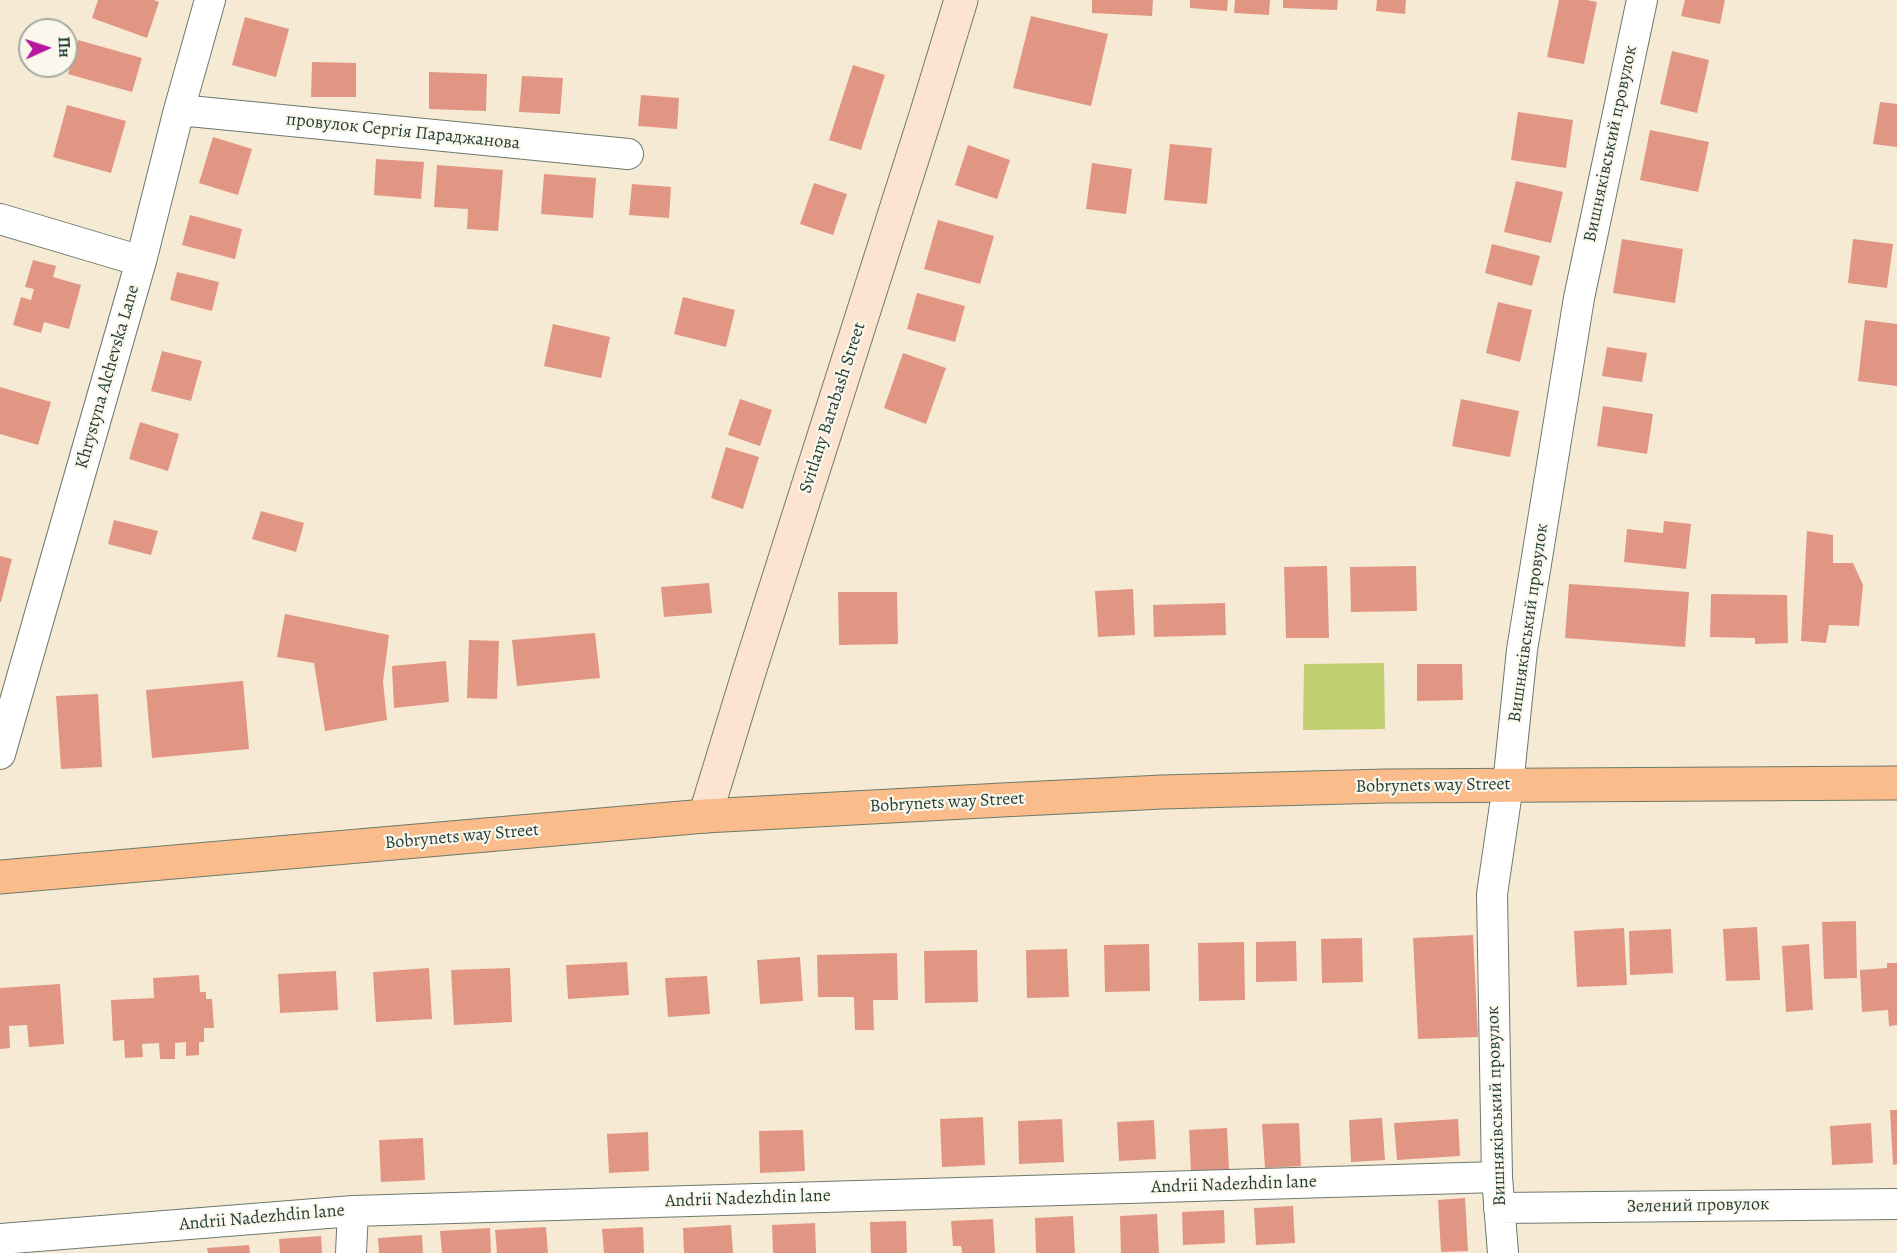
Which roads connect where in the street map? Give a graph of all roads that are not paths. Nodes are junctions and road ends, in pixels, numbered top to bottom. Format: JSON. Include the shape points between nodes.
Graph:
{"nodes":[{"id":1,"x":210,"y":0,"type":"edge"},
{"id":2,"x":961,"y":0,"type":"edge"},
{"id":3,"x":1642,"y":0,"type":"edge"},
{"id":4,"x":179,"y":110,"type":"junction"},
{"id":5,"x":628,"y":154,"type":"dead end"},
{"id":6,"x":0,"y":219,"type":"edge"},
{"id":7,"x":141,"y":261,"type":"junction"},
{"id":8,"x":0,"y":754,"type":"edge"},
{"id":9,"x":1897,"y":783,"type":"edge"},
{"id":10,"x":1508,"y":785,"type":"junction"},
{"id":11,"x":705,"y":816,"type":"junction"},
{"id":12,"x":0,"y":877,"type":"edge"},
{"id":13,"x":1497,"y":1177,"type":"junction"},
{"id":14,"x":1897,"y":1204,"type":"edge"},
{"id":15,"x":1499,"y":1208,"type":"junction"},
{"id":16,"x":353,"y":1210,"type":"junction"},
{"id":17,"x":0,"y":1239,"type":"edge"},
{"id":18,"x":351,"y":1253,"type":"edge"},
{"id":19,"x":1503,"y":1253,"type":"edge"}],
"edges":[{"from":1,"to":4,"type":"street","name":"Khrystyna Alchevska Lane"},
{"from":2,"to":11,"type":"street","name":"Svitlany Barabash Street"},
{"from":3,"to":10,"type":"street","name":"Вишняківський провулок","via":[[1579,298],[1522,650]]},
{"from":4,"to":5,"type":"street","name":"провулок Сергія Параджанова"},
{"from":4,"to":7,"type":"street","name":"Khrystyna Alchevska Lane"},
{"from":6,"to":7,"type":"street"},
{"from":7,"to":8,"type":"street","name":"Khrystyna Alchevska Lane"},
{"from":9,"to":10,"type":"main road","name":"Bobrynets way Street"},
{"from":10,"to":11,"type":"main road","name":"Bobrynets way Street","via":[[1162,792]]},
{"from":10,"to":13,"type":"street","name":"Вишняківський провулок","via":[[1492,894]]},
{"from":11,"to":12,"type":"main road","name":"Bobrynets way Street"},
{"from":13,"to":15,"type":"street","name":"Вишняківський провулок"},
{"from":13,"to":16,"type":"street","name":"Andrii Nadezhdin lane"},
{"from":14,"to":15,"type":"street","name":"Зелений провулок"},
{"from":15,"to":19,"type":"street","name":"Вишняківський провулок"},
{"from":16,"to":17,"type":"street","name":"Andrii Nadezhdin lane"},
{"from":16,"to":18,"type":"street"}]}
